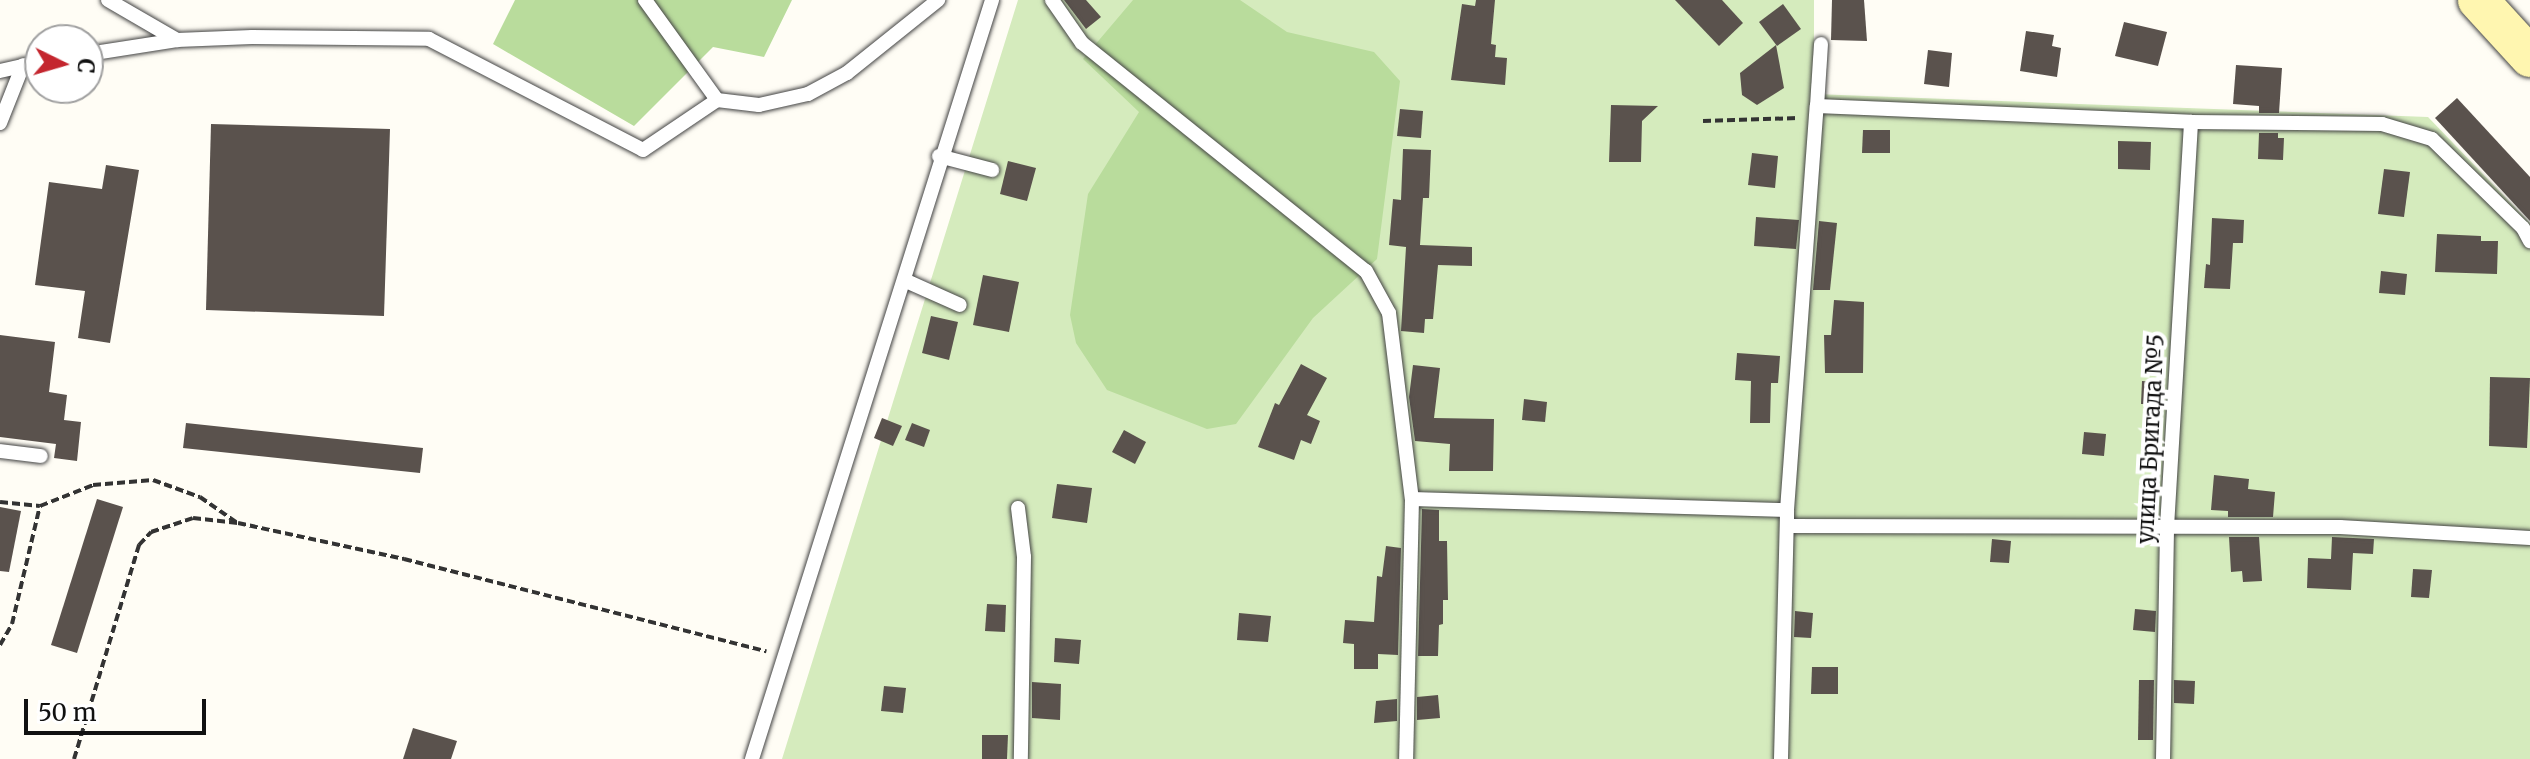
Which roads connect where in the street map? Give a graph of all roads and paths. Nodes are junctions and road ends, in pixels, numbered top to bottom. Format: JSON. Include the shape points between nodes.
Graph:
{"nodes":[{"id":1,"x":108,"y":0,"type":"edge"},
{"id":2,"x":645,"y":0,"type":"edge"},
{"id":3,"x":938,"y":0,"type":"edge"},
{"id":4,"x":992,"y":0,"type":"edge"},
{"id":5,"x":1052,"y":0,"type":"edge"},
{"id":6,"x":2478,"y":0,"type":"edge"},
{"id":7,"x":177,"y":40,"type":"junction"},
{"id":8,"x":1821,"y":44,"type":"dead end"},
{"id":9,"x":104,"y":51,"type":"edge"},
{"id":10,"x":2530,"y":57,"type":"edge"},
{"id":11,"x":23,"y":65,"type":"joint"},
{"id":12,"x":0,"y":71,"type":"edge"},
{"id":13,"x":717,"y":100,"type":"junction"},
{"id":14,"x":1817,"y":106,"type":"junction"},
{"id":15,"x":1703,"y":121,"type":"dead end"},
{"id":16,"x":2191,"y":122,"type":"junction"},
{"id":17,"x":0,"y":123,"type":"edge"},
{"id":18,"x":939,"y":156,"type":"junction"},
{"id":19,"x":992,"y":170,"type":"dead end"},
{"id":20,"x":2530,"y":241,"type":"edge"},
{"id":21,"x":904,"y":280,"type":"junction"},
{"id":22,"x":960,"y":305,"type":"dead end"},
{"id":23,"x":0,"y":451,"type":"edge"},
{"id":24,"x":41,"y":456,"type":"dead end"},
{"id":25,"x":1412,"y":499,"type":"junction"},
{"id":26,"x":0,"y":502,"type":"edge"},
{"id":27,"x":40,"y":506,"type":"junction"},
{"id":28,"x":1018,"y":508,"type":"dead end"},
{"id":29,"x":1787,"y":510,"type":"junction"},
{"id":30,"x":238,"y":523,"type":"junction"},
{"id":31,"x":1787,"y":526,"type":"junction"},
{"id":32,"x":2167,"y":527,"type":"junction"},
{"id":33,"x":2530,"y":538,"type":"edge"},
{"id":34,"x":0,"y":645,"type":"edge"},
{"id":35,"x":784,"y":655,"type":"junction"},
{"id":36,"x":74,"y":759,"type":"edge"},
{"id":37,"x":752,"y":759,"type":"edge"},
{"id":38,"x":1021,"y":759,"type":"edge"},
{"id":39,"x":1406,"y":759,"type":"edge"},
{"id":40,"x":1781,"y":759,"type":"edge"},
{"id":41,"x":2163,"y":759,"type":"edge"}],
"edges":[{"from":1,"to":7,"type":"lane"},
{"from":2,"to":13,"type":"lane"},
{"from":3,"to":13,"type":"lane","via":[[847,73],[808,94],[759,105]]},
{"from":4,"to":18,"type":"lane"},
{"from":5,"to":25,"type":"lane","via":[[1082,43],[1366,271],[1389,313]]},
{"from":6,"to":10,"type":"main road"},
{"from":7,"to":9,"type":"lane"},
{"from":7,"to":13,"type":"lane","via":[[429,39],[643,150]]},
{"from":8,"to":14,"type":"lane"},
{"from":11,"to":12,"type":"lane"},
{"from":11,"to":17,"type":"lane"},
{"from":14,"to":15,"type":"path","via":[[1811,118]]},
{"from":14,"to":16,"type":"lane"},
{"from":14,"to":29,"type":"lane"},
{"from":16,"to":20,"type":"lane","via":[[2382,124],[2432,139]]},
{"from":16,"to":32,"type":"lane","name":"улица Бригада №5"},
{"from":18,"to":19,"type":"lane"},
{"from":18,"to":21,"type":"lane"},
{"from":21,"to":22,"type":"lane"},
{"from":21,"to":35,"type":"lane"},
{"from":23,"to":24,"type":"lane"},
{"from":25,"to":29,"type":"lane"},
{"from":25,"to":39,"type":"lane"},
{"from":26,"to":27,"type":"path"},
{"from":27,"to":30,"type":"path","via":[[93,485],[153,480],[200,497]]},
{"from":27,"to":34,"type":"path","via":[[12,624]]},
{"from":28,"to":38,"type":"lane","via":[[1024,557]]},
{"from":29,"to":31,"type":"lane"},
{"from":30,"to":35,"type":"path","via":[[404,559]]},
{"from":30,"to":36,"type":"path","via":[[193,518],[151,532],[139,545]]},
{"from":31,"to":32,"type":"lane"},
{"from":31,"to":40,"type":"lane"},
{"from":32,"to":33,"type":"lane","via":[[2340,527]]},
{"from":32,"to":41,"type":"lane","name":"улица Бригада №5"},
{"from":35,"to":37,"type":"lane"}]}
